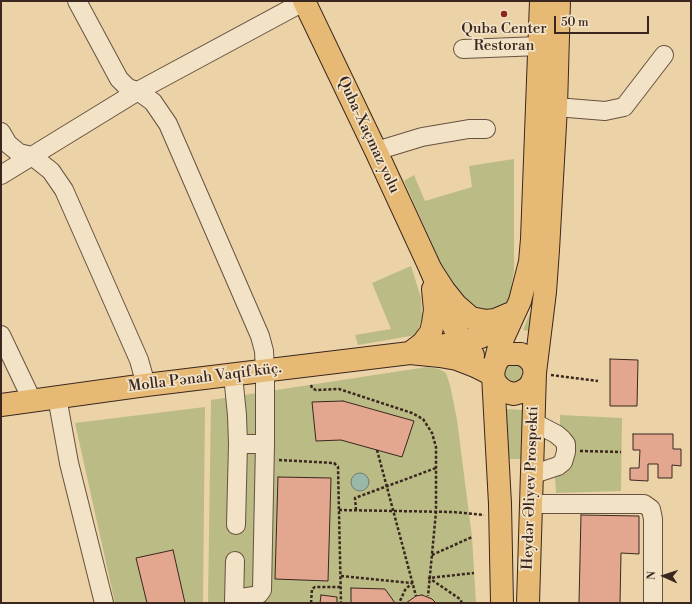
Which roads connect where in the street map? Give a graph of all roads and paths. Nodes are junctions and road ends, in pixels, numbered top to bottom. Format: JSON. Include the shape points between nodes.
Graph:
{"nodes":[{"id":1,"x":77,"y":1,"type":"edge"},
{"id":2,"x":305,"y":1,"type":"edge"},
{"id":3,"x":542,"y":1,"type":"edge"},
{"id":4,"x":560,"y":1,"type":"edge"},
{"id":5,"x":540,"y":46,"type":"junction"},
{"id":6,"x":463,"y":49,"type":"dead end"},
{"id":7,"x":664,"y":55,"type":"dead end"},
{"id":8,"x":138,"y":91,"type":"junction"},
{"id":9,"x":556,"y":107,"type":"junction"},
{"id":10,"x":486,"y":129,"type":"dead end"},
{"id":11,"x":1,"y":132,"type":"edge"},
{"id":12,"x":376,"y":151,"type":"junction"},
{"id":13,"x":32,"y":156,"type":"junction"},
{"id":14,"x":1,"y":175,"type":"edge"},
{"id":15,"x":431,"y":270,"type":"junction"},
{"id":16,"x":517,"y":309,"type":"junction"},
{"id":17,"x":491,"y":330,"type":"junction"},
{"id":18,"x":1,"y":335,"type":"edge"},
{"id":19,"x":462,"y":342,"type":"junction"},
{"id":20,"x":410,"y":353,"type":"junction"},
{"id":21,"x":521,"y":354,"type":"junction"},
{"id":22,"x":265,"y":371,"type":"junction"},
{"id":23,"x":494,"y":372,"type":"junction"},
{"id":24,"x":535,"y":373,"type":"junction"},
{"id":25,"x":233,"y":375,"type":"junction"},
{"id":26,"x":598,"y":381,"type":"dead end"},
{"id":27,"x":146,"y":385,"type":"junction"},
{"id":28,"x":312,"y":385,"type":"dead end"},
{"id":29,"x":57,"y":397,"type":"junction"},
{"id":30,"x":32,"y":400,"type":"junction"},
{"id":31,"x":1,"y":405,"type":"edge"},
{"id":32,"x":533,"y":422,"type":"junction"},
{"id":33,"x":238,"y":444,"type":"junction"},
{"id":34,"x":377,"y":450,"type":"dead end"},
{"id":35,"x":575,"y":451,"type":"dead end"},
{"id":36,"x":265,"y":452,"type":"junction"},
{"id":37,"x":622,"y":452,"type":"dead end"},
{"id":38,"x":436,"y":468,"type":"junction"},
{"id":39,"x":531,"y":475,"type":"junction"},
{"id":40,"x":386,"y":487,"type":"junction"},
{"id":41,"x":530,"y":504,"type":"junction"},
{"id":42,"x":339,"y":510,"type":"junction"},
{"id":43,"x":356,"y":510,"type":"junction"},
{"id":44,"x":501,"y":510,"type":"junction"},
{"id":45,"x":393,"y":511,"type":"junction"},
{"id":46,"x":436,"y":512,"type":"junction"},
{"id":47,"x":236,"y":525,"type":"dead end"},
{"id":48,"x":472,"y":537,"type":"dead end"},
{"id":49,"x":432,"y":555,"type":"junction"},
{"id":50,"x":235,"y":561,"type":"dead end"},
{"id":51,"x":474,"y":573,"type":"dead end"},
{"id":52,"x":341,"y":576,"type":"junction"},
{"id":53,"x":429,"y":578,"type":"junction"},
{"id":54,"x":412,"y":583,"type":"junction"},
{"id":55,"x":341,"y":587,"type":"junction"},
{"id":56,"x":416,"y":596,"type":"dead end"},
{"id":57,"x":428,"y":596,"type":"dead end"},
{"id":58,"x":234,"y":601,"type":"edge"},
{"id":59,"x":104,"y":603,"type":"edge"},
{"id":60,"x":311,"y":603,"type":"edge"},
{"id":61,"x":341,"y":603,"type":"edge"},
{"id":62,"x":399,"y":603,"type":"edge"},
{"id":63,"x":462,"y":603,"type":"edge"},
{"id":64,"x":502,"y":603,"type":"edge"},
{"id":65,"x":528,"y":603,"type":"edge"},
{"id":66,"x":653,"y":603,"type":"edge"}],
"edges":[{"from":1,"to":8,"type":"street","via":[[119,79],[128,88]]},
{"from":2,"to":8,"type":"street"},
{"from":2,"to":12,"type":"main road","name":"Quba-Xaçmaz yolu"},
{"from":3,"to":5,"type":"main road","name":"Heydər Əliyev Prospekti"},
{"from":4,"to":9,"type":"main road","name":"Heydər Əliyev Prospekti"},
{"from":5,"to":6,"type":"street"},
{"from":5,"to":16,"type":"main road","name":"Heydər Əliyev Prospekti","via":[[532,239],[526,280]]},
{"from":7,"to":9,"type":"street","via":[[624,107],[605,112]]},
{"from":8,"to":13,"type":"street"},
{"from":8,"to":22,"type":"street","via":[[153,102],[168,124],[260,336]]},
{"from":9,"to":24,"type":"main road","name":"Heydər Əliyev Prospekti","via":[[545,292]]},
{"from":10,"to":12,"type":"street","via":[[469,129],[422,137]]},
{"from":11,"to":13,"type":"street","via":[[13,148]]},
{"from":12,"to":15,"type":"main road","name":"Quba-Xaçmaz yolu"},
{"from":13,"to":14,"type":"street"},
{"from":13,"to":27,"type":"street","via":[[51,171],[64,190],[139,360]]},
{"from":15,"to":17,"type":"main road","via":[[456,305]]},
{"from":15,"to":19,"type":"main road"},
{"from":15,"to":20,"type":"main road","via":[[434,323],[423,343]]},
{"from":16,"to":17,"type":"main road","name":"Heydər Əliyev Prospekti"},
{"from":16,"to":17,"type":"main road","via":[[496,320]]},
{"from":17,"to":19,"type":"main road","via":[[481,337]]},
{"from":17,"to":21,"type":"main road"},
{"from":17,"to":23,"type":"main road","name":"Heydər Əliyev Prospekti","via":[[496,358]]},
{"from":18,"to":30,"type":"street"},
{"from":19,"to":20,"type":"main road"},
{"from":19,"to":23,"type":"main road"},
{"from":20,"to":22,"type":"main road","name":"Molla Pənah Vaqif küç."},
{"from":20,"to":23,"type":"main road","via":[[457,359]]},
{"from":21,"to":23,"type":"main road","via":[[506,354],[500,357]]},
{"from":21,"to":24,"type":"main road","via":[[533,364]]},
{"from":22,"to":25,"type":"main road","name":"Molla Pənah Vaqif küç."},
{"from":22,"to":36,"type":"street"},
{"from":23,"to":24,"type":"main road","via":[[495,382],[500,388],[514,394],[528,388]]},
{"from":23,"to":44,"type":"main road","name":"Heydər Əliyev Prospekti"},
{"from":24,"to":26,"type":"path"},
{"from":24,"to":32,"type":"main road","name":"Heydər Əliyev Prospekti"},
{"from":25,"to":27,"type":"main road","name":"Molla Pənah Vaqif küç."},
{"from":25,"to":33,"type":"street"},
{"from":27,"to":29,"type":"main road","name":"Molla Pənah Vaqif küç."},
{"from":28,"to":38,"type":"path","via":[[316,390],[339,389],[412,413],[422,419],[432,433],[436,447]]},
{"from":29,"to":30,"type":"main road","name":"Molla Pənah Vaqif küç."},
{"from":29,"to":59,"type":"street","via":[[69,463]]},
{"from":30,"to":31,"type":"main road","name":"Molla Pənah Vaqif küç."},
{"from":32,"to":39,"type":"main road","name":"Heydər Əliyev Prospekti"},
{"from":32,"to":39,"type":"street","via":[[562,439],[566,444],[566,452],[563,462],[558,466]]},
{"from":33,"to":36,"type":"street"},
{"from":33,"to":47,"type":"street"},
{"from":34,"to":40,"type":"path"},
{"from":35,"to":37,"type":"path"},
{"from":36,"to":42,"type":"path","via":[[334,463],[339,472]]},
{"from":36,"to":58,"type":"street","via":[[262,590],[254,596]]},
{"from":38,"to":40,"type":"path"},
{"from":38,"to":46,"type":"path"},
{"from":39,"to":41,"type":"main road","name":"Heydər Əliyev Prospekti"},
{"from":40,"to":43,"type":"path","via":[[355,498]]},
{"from":40,"to":45,"type":"path"},
{"from":41,"to":44,"type":"main road","via":[[524,483],[512,478],[504,483]]},
{"from":41,"to":65,"type":"main road","name":"Heydər Əliyev Prospekti"},
{"from":41,"to":66,"type":"street","via":[[644,504],[651,509]]},
{"from":42,"to":43,"type":"path"},
{"from":42,"to":52,"type":"path"},
{"from":43,"to":45,"type":"path"},
{"from":44,"to":46,"type":"path"},
{"from":44,"to":64,"type":"main road","name":"Heydər Əliyev Prospekti"},
{"from":45,"to":46,"type":"path"},
{"from":45,"to":54,"type":"path"},
{"from":46,"to":49,"type":"path"},
{"from":48,"to":49,"type":"path"},
{"from":49,"to":53,"type":"path"},
{"from":50,"to":58,"type":"street"},
{"from":51,"to":53,"type":"path"},
{"from":52,"to":54,"type":"path"},
{"from":52,"to":55,"type":"path"},
{"from":53,"to":57,"type":"path"},
{"from":53,"to":63,"type":"path"},
{"from":54,"to":56,"type":"path"},
{"from":54,"to":62,"type":"path","via":[[405,590]]},
{"from":55,"to":60,"type":"path","via":[[315,587],[312,589]]},
{"from":55,"to":61,"type":"path"}]}
